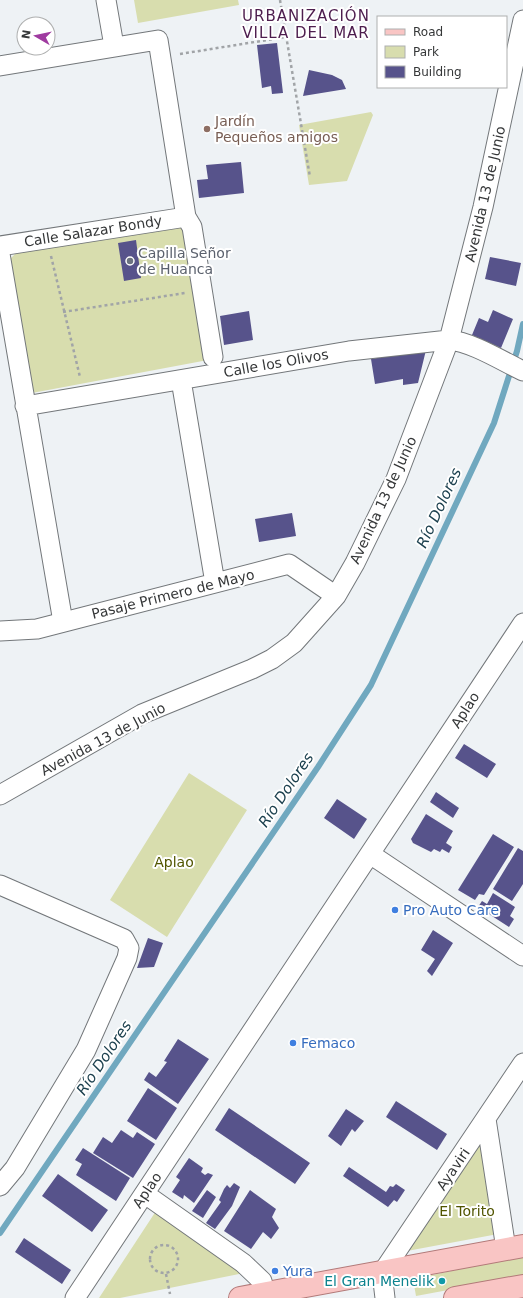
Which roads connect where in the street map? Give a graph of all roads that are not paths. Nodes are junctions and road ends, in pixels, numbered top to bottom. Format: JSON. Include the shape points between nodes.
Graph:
{"nodes":[{"id":1,"x":106,"y":0,"type":"edge"},
{"id":2,"x":523,"y":20,"type":"edge"},
{"id":3,"x":114,"y":46,"type":"junction"},
{"id":4,"x":0,"y":66,"type":"edge"},
{"id":5,"x":186,"y":218,"type":"junction"},
{"id":6,"x":0,"y":246,"type":"edge"},
{"id":7,"x":0,"y":254,"type":"edge"},
{"id":8,"x":450,"y":340,"type":"junction"},
{"id":9,"x":213,"y":357,"type":"dead end"},
{"id":10,"x":523,"y":371,"type":"edge"},
{"id":11,"x":181,"y":380,"type":"junction"},
{"id":12,"x":25,"y":406,"type":"junction"},
{"id":13,"x":215,"y":583,"type":"junction"},
{"id":14,"x":336,"y":596,"type":"junction"},
{"id":15,"x":63,"y":622,"type":"junction"},
{"id":16,"x":523,"y":623,"type":"edge"},
{"id":17,"x":0,"y":631,"type":"edge"},
{"id":18,"x":0,"y":795,"type":"edge"},
{"id":19,"x":370,"y":854,"type":"junction"},
{"id":20,"x":0,"y":886,"type":"edge"},
{"id":21,"x":523,"y":956,"type":"edge"},
{"id":22,"x":523,"y":1063,"type":"edge"},
{"id":23,"x":486,"y":1119,"type":"junction"},
{"id":24,"x":0,"y":1186,"type":"edge"},
{"id":25,"x":145,"y":1194,"type":"junction"},
{"id":26,"x":514,"y":1247,"type":"edge"},
{"id":27,"x":382,"y":1273,"type":"junction"},
{"id":28,"x":523,"y":1286,"type":"edge"},
{"id":29,"x":265,"y":1294,"type":"junction"},
{"id":30,"x":73,"y":1298,"type":"edge"},
{"id":31,"x":240,"y":1298,"type":"edge"},
{"id":32,"x":385,"y":1298,"type":"edge"},
{"id":33,"x":455,"y":1298,"type":"edge"}],
"edges":[{"from":1,"to":3,"type":"street"},
{"from":2,"to":8,"type":"street","name":"Avenida 13 de Junio","via":[[483,207]]},
{"from":3,"to":4,"type":"street"},
{"from":3,"to":5,"type":"street","via":[[159,49]]},
{"from":5,"to":6,"type":"street","name":"Calle Salazar Bondy"},
{"from":5,"to":9,"type":"street","via":[[192,227]]},
{"from":7,"to":12,"type":"street"},
{"from":8,"to":10,"type":"street","name":"Calle los Olivos","via":[[468,345]]},
{"from":8,"to":11,"type":"street","name":"Calle los Olivos","via":[[349,351]]},
{"from":8,"to":14,"type":"street","name":"Avenida 13 de Junio","via":[[396,479],[356,563]]},
{"from":11,"to":12,"type":"street","name":"Calle los Olivos"},
{"from":11,"to":13,"type":"street"},
{"from":12,"to":15,"type":"street"},
{"from":13,"to":14,"type":"street","name":"Pasaje Primero de Mayo","via":[[289,564]]},
{"from":13,"to":15,"type":"street","name":"Pasaje Primero de Mayo"},
{"from":14,"to":18,"type":"street","name":"Avenida 13 de Junio","via":[[294,643],[272,660],[142,714]]},
{"from":15,"to":17,"type":"street","name":"Pasaje Primero de Mayo","via":[[37,629]]},
{"from":16,"to":19,"type":"street","name":"Aplao"},
{"from":19,"to":21,"type":"street"},
{"from":19,"to":25,"type":"street","name":"Aplao"},
{"from":20,"to":24,"type":"street","via":[[124,939],[129,948],[127,958],[86,1050],[19,1161]]},
{"from":22,"to":23,"type":"street","name":"Ayaviri"},
{"from":23,"to":26,"type":"street"},
{"from":23,"to":27,"type":"street","name":"Ayaviri"},
{"from":25,"to":29,"type":"street","via":[[243,1263],[262,1281]]},
{"from":25,"to":30,"type":"street","name":"Aplao"},
{"from":26,"to":27,"type":"main road"},
{"from":27,"to":29,"type":"main road"},
{"from":27,"to":32,"type":"street"},
{"from":28,"to":33,"type":"main road"},
{"from":29,"to":31,"type":"main road"}]}
